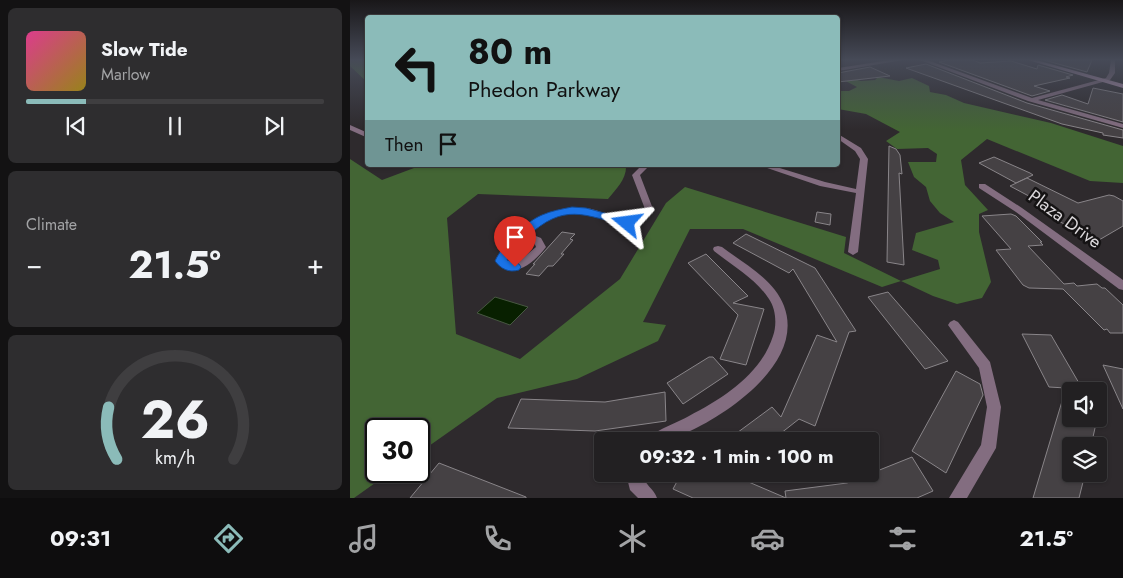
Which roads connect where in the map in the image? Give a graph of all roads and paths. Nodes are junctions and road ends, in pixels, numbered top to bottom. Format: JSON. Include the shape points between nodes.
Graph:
{"nodes":[{"id":1,"x":985,"y":83,"type":"edge"},
{"id":2,"x":1094,"y":83,"type":"edge"},
{"id":3,"x":1030,"y":100,"type":"junction"},
{"id":4,"x":1123,"y":126,"type":"edge"},
{"id":5,"x":350,"y":128,"type":"edge"},
{"id":6,"x":365,"y":135,"type":"edge"},
{"id":7,"x":840,"y":137,"type":"edge"},
{"id":8,"x":644,"y":167,"type":"edge"},
{"id":9,"x":768,"y":167,"type":"edge"},
{"id":10,"x":982,"y":186,"type":"dead end"},
{"id":11,"x":861,"y":192,"type":"junction"},
{"id":12,"x":523,"y":235,"type":"dead end"},
{"id":13,"x":718,"y":249,"type":"dead end"},
{"id":14,"x":853,"y":252,"type":"dead end"},
{"id":15,"x":1123,"y":286,"type":"edge"},
{"id":16,"x":954,"y":325,"type":"dead end"},
{"id":17,"x":674,"y":432,"type":"edge"},
{"id":18,"x":636,"y":482,"type":"edge"},
{"id":19,"x":649,"y":498,"type":"edge"},
{"id":20,"x":957,"y":498,"type":"edge"}],
"edges":[{"from":1,"to":3,"type":"street"},
{"from":2,"to":3,"type":"street"},
{"from":3,"to":4,"type":"street"},
{"from":5,"to":6,"type":"street"},
{"from":7,"to":11,"type":"street","via":[[864,158]]},
{"from":8,"to":12,"type":"street","via":[[636,175],[649,209],[636,222],[627,223],[572,210],[545,218]]},
{"from":9,"to":11,"type":"street"},
{"from":10,"to":15,"type":"street","name":"Plaza Drive"},
{"from":11,"to":14,"type":"street"},
{"from":13,"to":17,"type":"street","via":[[774,297],[782,327],[779,341],[766,365],[735,395]]},
{"from":16,"to":20,"type":"street","via":[[985,366],[994,407],[988,448]]},
{"from":18,"to":19,"type":"street"}]}
